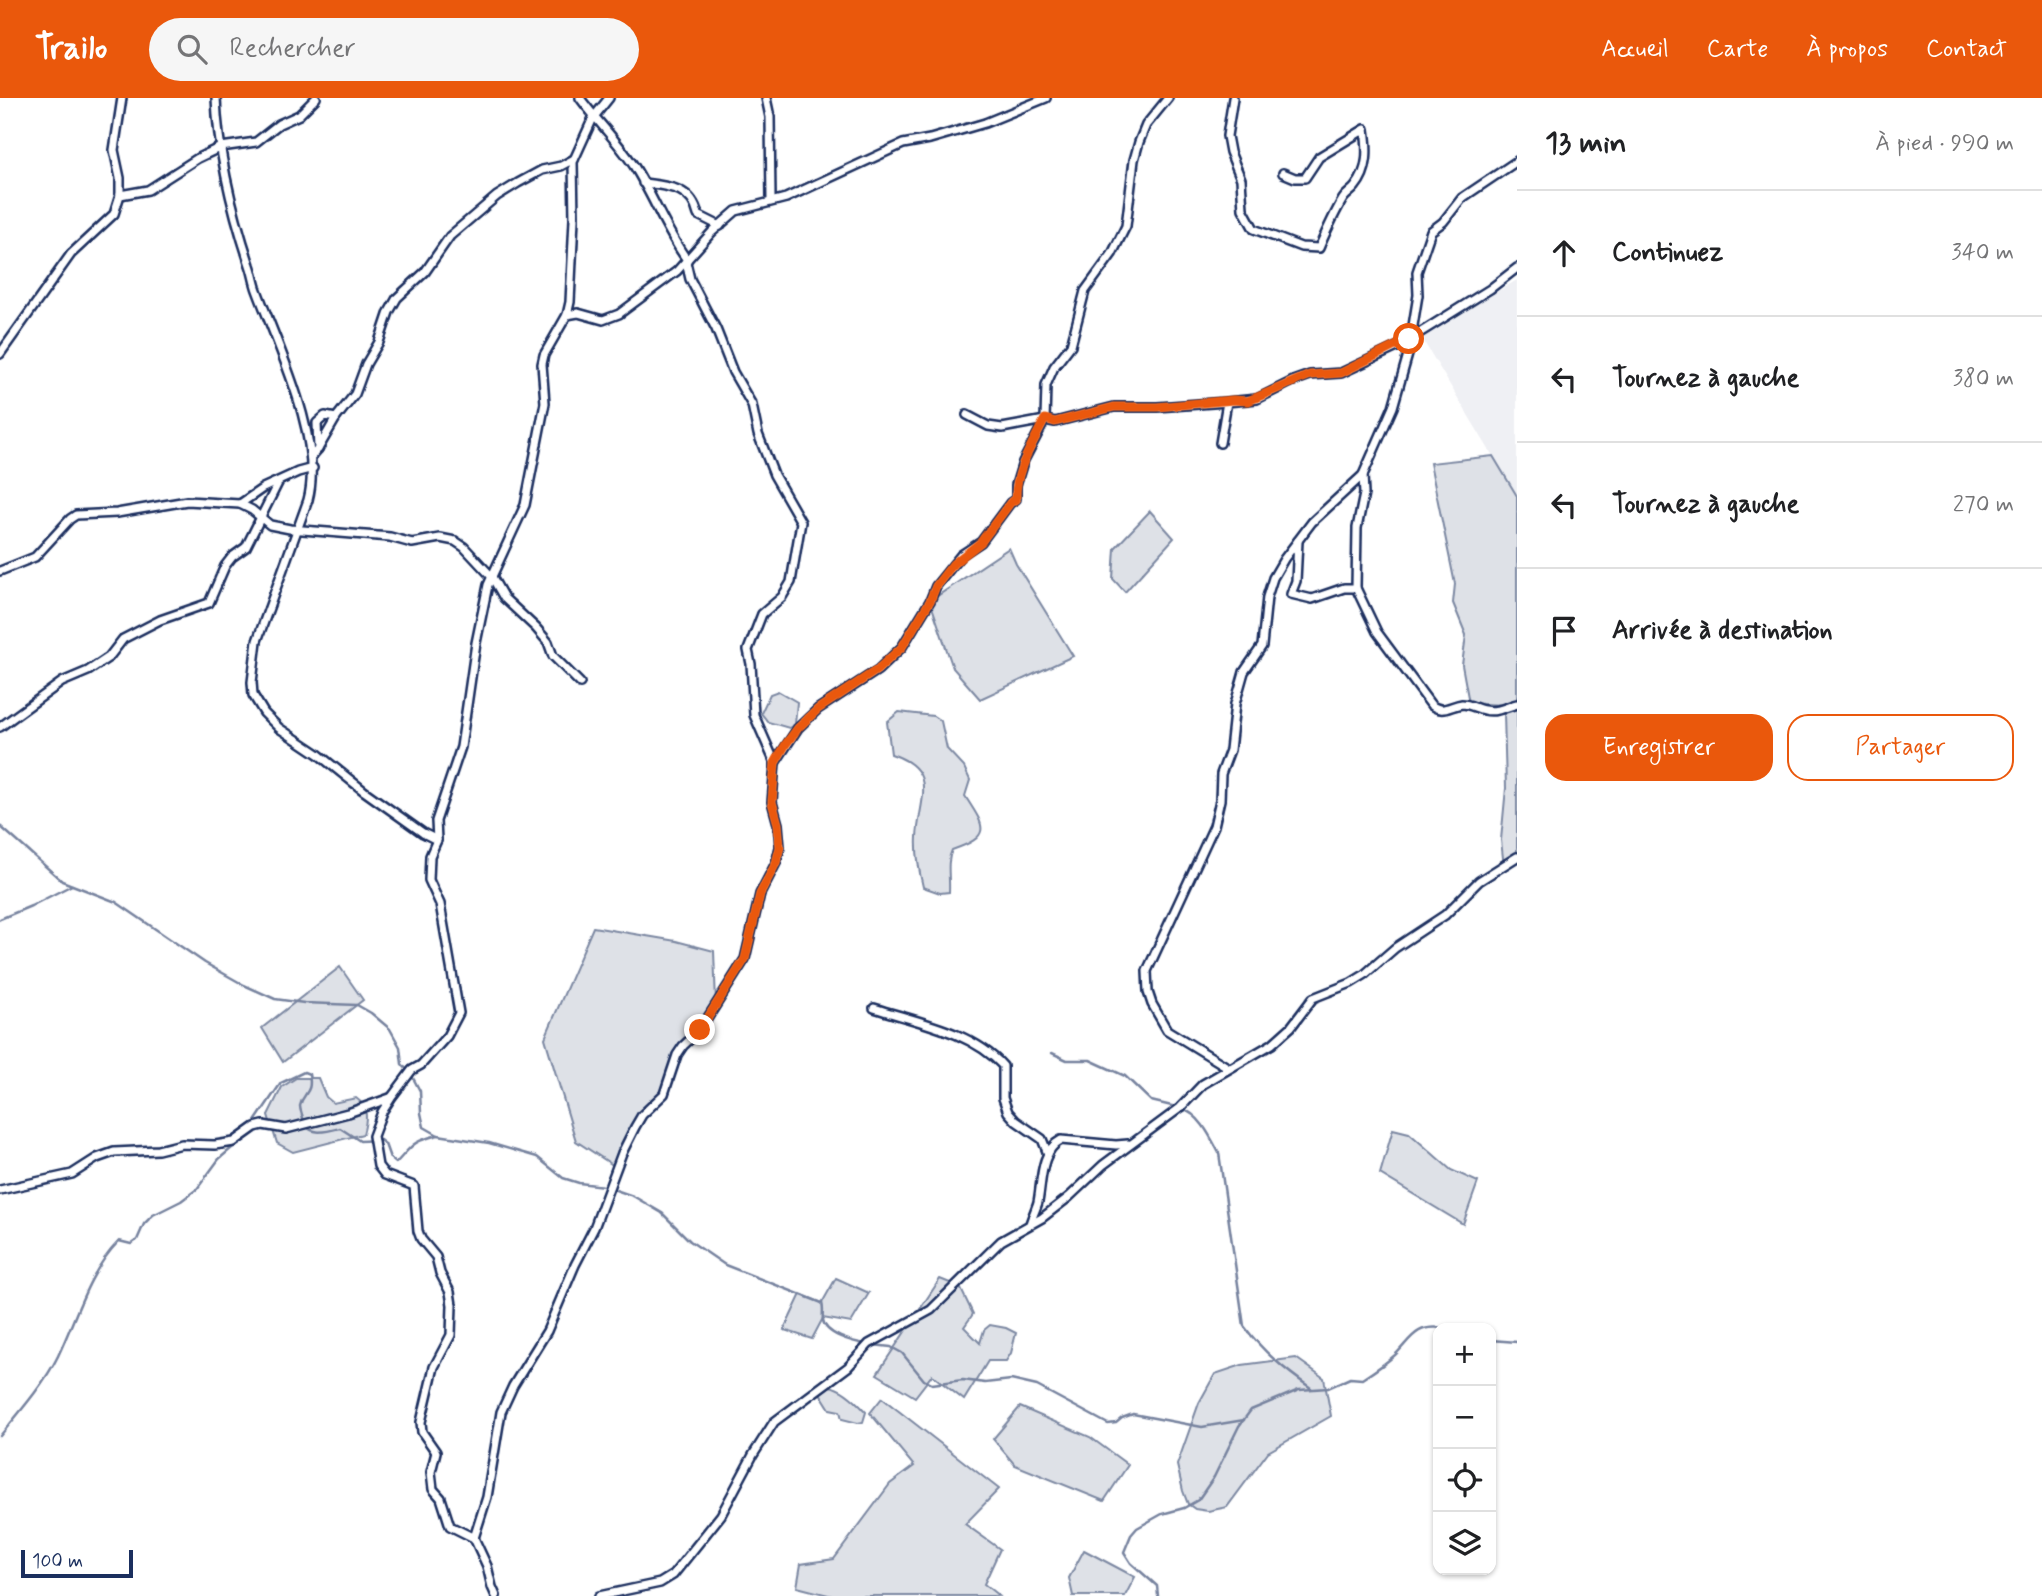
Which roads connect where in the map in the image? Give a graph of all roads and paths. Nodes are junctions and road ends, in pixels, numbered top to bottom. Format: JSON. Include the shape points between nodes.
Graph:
{"nodes":[{"id":1,"x":122,"y":98,"type":"edge"},
{"id":2,"x":216,"y":98,"type":"edge"},
{"id":3,"x":316,"y":98,"type":"edge"},
{"id":4,"x":580,"y":98,"type":"edge"},
{"id":5,"x":609,"y":98,"type":"edge"},
{"id":6,"x":766,"y":98,"type":"edge"},
{"id":7,"x":1046,"y":98,"type":"edge"},
{"id":8,"x":1168,"y":98,"type":"edge"},
{"id":9,"x":1233,"y":98,"type":"edge"},
{"id":10,"x":593,"y":118,"type":"junction"},
{"id":11,"x":221,"y":147,"type":"junction"},
{"id":12,"x":574,"y":159,"type":"junction"},
{"id":13,"x":1517,"y":161,"type":"edge"},
{"id":14,"x":1283,"y":173,"type":"dead end"},
{"id":15,"x":643,"y":183,"type":"junction"},
{"id":16,"x":120,"y":195,"type":"junction"},
{"id":17,"x":771,"y":201,"type":"junction"},
{"id":18,"x":720,"y":226,"type":"junction"},
{"id":19,"x":687,"y":261,"type":"junction"},
{"id":20,"x":1517,"y":268,"type":"edge"},
{"id":21,"x":567,"y":315,"type":"junction"},
{"id":22,"x":1412,"y":337,"type":"junction"},
{"id":23,"x":0,"y":354,"type":"edge"},
{"id":24,"x":1227,"y":402,"type":"junction"},
{"id":25,"x":967,"y":415,"type":"dead end"},
{"id":26,"x":336,"y":418,"type":"junction"},
{"id":27,"x":1045,"y":419,"type":"junction"},
{"id":28,"x":1220,"y":443,"type":"dead end"},
{"id":29,"x":318,"y":449,"type":"junction"},
{"id":30,"x":311,"y":457,"type":"junction"},
{"id":31,"x":313,"y":468,"type":"junction"},
{"id":32,"x":1363,"y":475,"type":"junction"},
{"id":33,"x":278,"y":483,"type":"junction"},
{"id":34,"x":240,"y":504,"type":"junction"},
{"id":35,"x":261,"y":519,"type":"junction"},
{"id":36,"x":298,"y":529,"type":"junction"},
{"id":37,"x":1298,"y":541,"type":"junction"},
{"id":38,"x":0,"y":571,"type":"edge"},
{"id":39,"x":492,"y":577,"type":"junction"},
{"id":40,"x":1356,"y":588,"type":"junction"},
{"id":41,"x":580,"y":683,"type":"dead end"},
{"id":42,"x":1517,"y":704,"type":"edge"},
{"id":43,"x":0,"y":727,"type":"edge"},
{"id":44,"x":775,"y":763,"type":"junction"},
{"id":45,"x":437,"y":840,"type":"junction"},
{"id":46,"x":1517,"y":857,"type":"edge"},
{"id":47,"x":874,"y":1008,"type":"dead end"},
{"id":48,"x":1229,"y":1068,"type":"junction"},
{"id":49,"x":391,"y":1098,"type":"junction"},
{"id":50,"x":1135,"y":1143,"type":"junction"},
{"id":51,"x":1048,"y":1154,"type":"junction"},
{"id":52,"x":0,"y":1190,"type":"edge"},
{"id":53,"x":1030,"y":1224,"type":"junction"},
{"id":54,"x":474,"y":1538,"type":"junction"},
{"id":55,"x":496,"y":1596,"type":"edge"},
{"id":56,"x":599,"y":1596,"type":"edge"}],
"edges":[{"from":1,"to":16,"type":"street","via":[[114,150]]},
{"from":2,"to":11,"type":"street"},
{"from":3,"to":11,"type":"street","via":[[299,115],[256,142]]},
{"from":4,"to":10,"type":"street"},
{"from":5,"to":10,"type":"street"},
{"from":6,"to":17,"type":"street"},
{"from":7,"to":17,"type":"street","via":[[985,123],[903,144]]},
{"from":8,"to":27,"type":"street","via":[[1146,125],[1139,142],[1126,226],[1085,291],[1071,345],[1046,385]]},
{"from":9,"to":14,"type":"street","via":[[1227,136],[1241,179],[1244,209],[1254,229],[1301,247],[1319,248],[1345,195],[1366,168],[1365,129],[1319,157],[1305,178]]},
{"from":10,"to":12,"type":"street"},
{"from":10,"to":15,"type":"street","via":[[611,135]]},
{"from":11,"to":16,"type":"street","via":[[148,190]]},
{"from":11,"to":30,"type":"street","via":[[240,236],[283,355]]},
{"from":12,"to":21,"type":"street"},
{"from":12,"to":26,"type":"street","via":[[542,170],[497,196],[450,236],[388,312],[355,394]]},
{"from":13,"to":22,"type":"street","via":[[1462,198],[1431,231],[1417,272]]},
{"from":15,"to":18,"type":"street","via":[[681,190],[698,215]]},
{"from":15,"to":19,"type":"street"},
{"from":16,"to":23,"type":"street","via":[[114,214],[71,254]]},
{"from":17,"to":18,"type":"street","via":[[736,211]]},
{"from":18,"to":19,"type":"street"},
{"from":19,"to":21,"type":"street","via":[[612,318]]},
{"from":19,"to":44,"type":"street","via":[[690,279],[752,405],[774,475],[801,522],[791,582],[762,614],[748,650],[754,715]]},
{"from":20,"to":22,"type":"street"},
{"from":21,"to":39,"type":"street","via":[[542,364],[545,403],[525,505]]},
{"from":22,"to":24,"type":"street","via":[[1341,373],[1310,375],[1257,399]]},
{"from":22,"to":32,"type":"street","via":[[1393,407]]},
{"from":24,"to":27,"type":"street","via":[[1114,407],[1055,422]]},
{"from":24,"to":28,"type":"street"},
{"from":25,"to":27,"type":"street","via":[[1002,428]]},
{"from":26,"to":29,"type":"street"},
{"from":26,"to":29,"type":"street","via":[[325,416],[317,423]]},
{"from":27,"to":44,"type":"street","via":[[1023,462],[1016,499],[936,586],[902,647],[877,670],[818,709],[798,728]]},
{"from":29,"to":30,"type":"street"},
{"from":30,"to":31,"type":"street"},
{"from":31,"to":33,"type":"street"},
{"from":31,"to":36,"type":"street","via":[[313,483]]},
{"from":32,"to":37,"type":"street"},
{"from":32,"to":40,"type":"street"},
{"from":33,"to":34,"type":"street"},
{"from":33,"to":35,"type":"street"},
{"from":34,"to":35,"type":"street"},
{"from":34,"to":38,"type":"street","via":[[187,501],[76,515],[36,557]]},
{"from":35,"to":36,"type":"street"},
{"from":35,"to":43,"type":"street","via":[[246,547],[225,566],[209,603],[123,639],[109,657],[62,682]]},
{"from":36,"to":39,"type":"street","via":[[412,543],[451,540],[464,547]]},
{"from":36,"to":45,"type":"street","via":[[257,641],[253,695],[279,728]]},
{"from":37,"to":40,"type":"street","via":[[1291,594],[1312,599]]},
{"from":37,"to":48,"type":"street","via":[[1273,578],[1262,646],[1244,672],[1214,826],[1147,971],[1152,1004],[1167,1030]]},
{"from":39,"to":41,"type":"street","via":[[504,598],[536,628],[553,656]]},
{"from":39,"to":45,"type":"street","via":[[476,643],[461,747],[436,821]]},
{"from":40,"to":42,"type":"street","via":[[1377,632],[1431,705],[1443,710],[1466,704],[1488,711]]},
{"from":44,"to":54,"type":"street","via":[[772,802],[780,847],[760,894],[749,950],[700,1030],[677,1055],[664,1094],[635,1127],[547,1331],[513,1386],[501,1412],[487,1497]]},
{"from":45,"to":49,"type":"street","via":[[430,856],[429,880],[440,904],[459,1013],[447,1036]]},
{"from":46,"to":48,"type":"street","via":[[1479,881],[1445,915],[1351,984],[1313,998],[1272,1044]]},
{"from":47,"to":51,"type":"street","via":[[945,1031],[995,1057],[1003,1066],[1008,1112],[1042,1139]]},
{"from":48,"to":50,"type":"street","via":[[1203,1084]]},
{"from":49,"to":52,"type":"street","via":[[286,1129],[255,1127],[234,1142],[114,1153],[72,1174]]},
{"from":49,"to":54,"type":"street","via":[[373,1136],[378,1166],[386,1175],[414,1186],[418,1231],[436,1257],[452,1305],[451,1335],[434,1367],[422,1422],[422,1432],[436,1456],[431,1481],[450,1526]]},
{"from":50,"to":51,"type":"street","via":[[1061,1140]]},
{"from":50,"to":53,"type":"street"},
{"from":51,"to":53,"type":"street"},
{"from":53,"to":56,"type":"street","via":[[1002,1241],[931,1310],[869,1344],[848,1367],[774,1422],[721,1515],[673,1575],[660,1583]]},
{"from":54,"to":55,"type":"street"}]}
